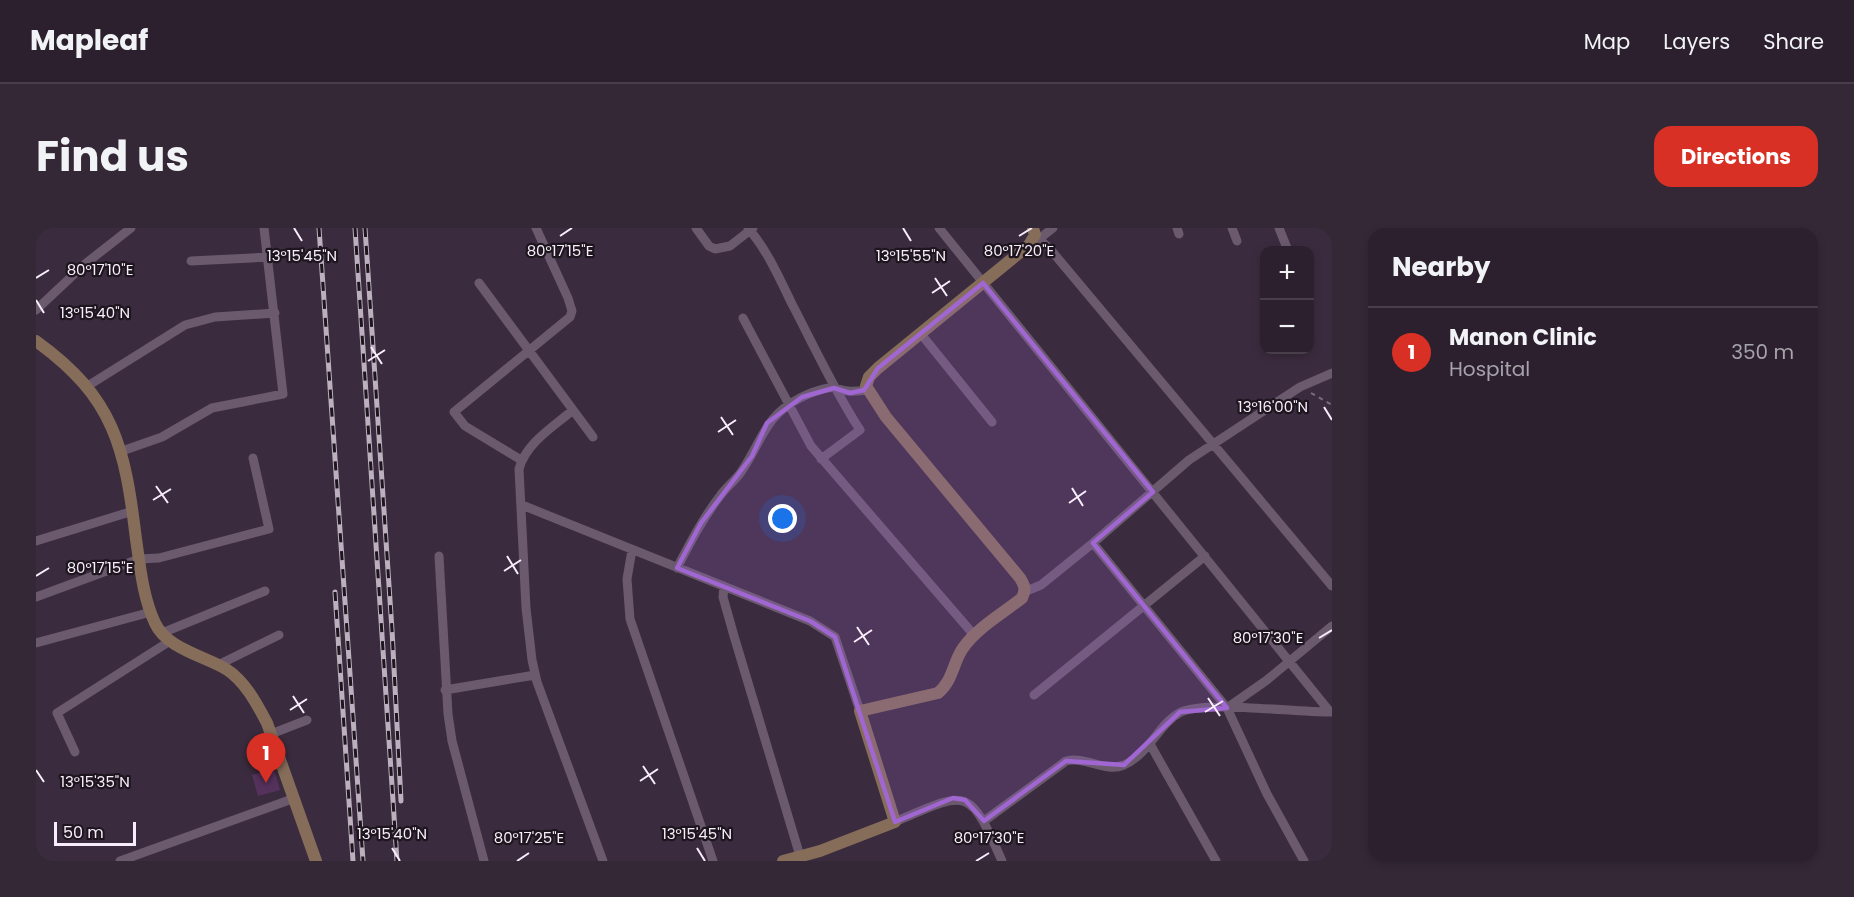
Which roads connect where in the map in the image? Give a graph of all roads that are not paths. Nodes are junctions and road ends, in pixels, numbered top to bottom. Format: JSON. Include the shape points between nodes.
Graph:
{"nodes":[{"id":1,"x":131,"y":228,"type":"edge"},
{"id":2,"x":264,"y":228,"type":"edge"},
{"id":3,"x":536,"y":228,"type":"edge"},
{"id":4,"x":696,"y":228,"type":"edge"},
{"id":5,"x":939,"y":228,"type":"edge"},
{"id":6,"x":1053,"y":228,"type":"edge"},
{"id":7,"x":1232,"y":228,"type":"edge"},
{"id":8,"x":1279,"y":228,"type":"edge"},
{"id":9,"x":750,"y":229,"type":"edge"},
{"id":10,"x":1035,"y":234,"type":"edge"},
{"id":11,"x":1237,"y":241,"type":"dead end"},
{"id":12,"x":1286,"y":246,"type":"edge"},
{"id":13,"x":269,"y":257,"type":"junction"},
{"id":14,"x":191,"y":261,"type":"dead end"},
{"id":15,"x":479,"y":283,"type":"dead end"},
{"id":16,"x":983,"y":283,"type":"junction"},
{"id":17,"x":36,"y":310,"type":"edge"},
{"id":18,"x":275,"y":313,"type":"junction"},
{"id":19,"x":743,"y":318,"type":"dead end"},
{"id":20,"x":921,"y":334,"type":"junction"},
{"id":21,"x":36,"y":341,"type":"edge"},
{"id":22,"x":530,"y":351,"type":"junction"},
{"id":23,"x":1332,"y":374,"type":"edge"},
{"id":24,"x":86,"y":387,"type":"junction"},
{"id":25,"x":834,"y":388,"type":"junction"},
{"id":26,"x":866,"y":390,"type":"junction"},
{"id":27,"x":789,"y":404,"type":"junction"},
{"id":28,"x":573,"y":410,"type":"junction"},
{"id":29,"x":992,"y":422,"type":"dead end"},
{"id":30,"x":593,"y":437,"type":"dead end"},
{"id":31,"x":1213,"y":443,"type":"junction"},
{"id":32,"x":122,"y":451,"type":"junction"},
{"id":33,"x":253,"y":458,"type":"dead end"},
{"id":34,"x":821,"y":459,"type":"junction"},
{"id":35,"x":521,"y":460,"type":"junction"},
{"id":36,"x":1153,"y":492,"type":"junction"},
{"id":37,"x":522,"y":506,"type":"junction"},
{"id":38,"x":133,"y":511,"type":"junction"},
{"id":39,"x":36,"y":541,"type":"edge"},
{"id":40,"x":1093,"y":543,"type":"junction"},
{"id":41,"x":632,"y":550,"type":"junction"},
{"id":42,"x":439,"y":556,"type":"dead end"},
{"id":43,"x":1205,"y":556,"type":"junction"},
{"id":44,"x":139,"y":558,"type":"junction"},
{"id":45,"x":677,"y":568,"type":"junction"},
{"id":46,"x":724,"y":586,"type":"junction"},
{"id":47,"x":1332,"y":586,"type":"edge"},
{"id":48,"x":265,"y":591,"type":"dead end"},
{"id":49,"x":1024,"y":592,"type":"junction"},
{"id":50,"x":36,"y":597,"type":"edge"},
{"id":51,"x":1143,"y":605,"type":"junction"},
{"id":52,"x":151,"y":612,"type":"junction"},
{"id":53,"x":1332,"y":626,"type":"edge"},
{"id":54,"x":279,"y":635,"type":"dead end"},
{"id":55,"x":974,"y":635,"type":"junction"},
{"id":56,"x":166,"y":637,"type":"junction"},
{"id":57,"x":36,"y":644,"type":"edge"},
{"id":58,"x":1289,"y":662,"type":"junction"},
{"id":59,"x":218,"y":665,"type":"junction"},
{"id":60,"x":535,"y":675,"type":"junction"},
{"id":61,"x":445,"y":690,"type":"junction"},
{"id":62,"x":1034,"y":695,"type":"dead end"},
{"id":63,"x":1227,"y":708,"type":"junction"},
{"id":64,"x":860,"y":711,"type":"junction"},
{"id":65,"x":1331,"y":712,"type":"edge"},
{"id":66,"x":307,"y":720,"type":"dead end"},
{"id":67,"x":271,"y":734,"type":"junction"},
{"id":68,"x":1150,"y":744,"type":"junction"},
{"id":69,"x":75,"y":752,"type":"dead end"},
{"id":70,"x":295,"y":798,"type":"junction"},
{"id":71,"x":984,"y":821,"type":"junction"},
{"id":72,"x":895,"y":822,"type":"junction"},
{"id":73,"x":800,"y":856,"type":"junction"},
{"id":74,"x":822,"y":856,"type":"edge"},
{"id":75,"x":120,"y":861,"type":"edge"},
{"id":76,"x":315,"y":861,"type":"edge"},
{"id":77,"x":484,"y":861,"type":"edge"},
{"id":78,"x":603,"y":861,"type":"edge"},
{"id":79,"x":713,"y":861,"type":"edge"},
{"id":80,"x":783,"y":861,"type":"edge"},
{"id":81,"x":1002,"y":861,"type":"edge"},
{"id":82,"x":1216,"y":861,"type":"edge"},
{"id":83,"x":1304,"y":861,"type":"edge"}],
"edges":[{"from":1,"to":17,"type":"street"},
{"from":2,"to":13,"type":"street"},
{"from":3,"to":22,"type":"street","via":[[572,310],[563,325]]},
{"from":4,"to":9,"type":"street","via":[[715,249],[730,246]]},
{"from":5,"to":16,"type":"street"},
{"from":6,"to":10,"type":"street"},
{"from":7,"to":11,"type":"street"},
{"from":8,"to":12,"type":"street"},
{"from":9,"to":25,"type":"street","via":[[772,264]]},
{"from":10,"to":16,"type":"street","via":[[1029,245]]},
{"from":10,"to":31,"type":"street"},
{"from":13,"to":14,"type":"street"},
{"from":13,"to":18,"type":"street"},
{"from":15,"to":22,"type":"street"},
{"from":16,"to":20,"type":"street"},
{"from":16,"to":36,"type":"street"},
{"from":18,"to":24,"type":"street","via":[[215,317],[185,325]]},
{"from":18,"to":32,"type":"street","via":[[283,394],[212,408],[162,437]]},
{"from":19,"to":27,"type":"street"},
{"from":20,"to":26,"type":"street","via":[[869,377]]},
{"from":20,"to":29,"type":"street"},
{"from":21,"to":24,"type":"street","via":[[58,357]]},
{"from":22,"to":28,"type":"street"},
{"from":22,"to":35,"type":"street","via":[[454,412],[465,426]]},
{"from":23,"to":31,"type":"street","via":[[1300,387]]},
{"from":24,"to":32,"type":"street","via":[[110,420]]},
{"from":25,"to":26,"type":"street","via":[[850,393]]},
{"from":25,"to":27,"type":"street"},
{"from":25,"to":34,"type":"street","via":[[860,430]]},
{"from":26,"to":49,"type":"street","via":[[1020,578]]},
{"from":27,"to":34,"type":"street"},
{"from":27,"to":45,"type":"street","via":[[767,423],[752,456],[701,523]]},
{"from":28,"to":30,"type":"street"},
{"from":28,"to":35,"type":"street","via":[[530,447]]},
{"from":31,"to":36,"type":"street"},
{"from":31,"to":47,"type":"street"},
{"from":32,"to":38,"type":"street"},
{"from":33,"to":44,"type":"street","via":[[269,529],[159,558]]},
{"from":34,"to":55,"type":"street"},
{"from":35,"to":37,"type":"street"},
{"from":36,"to":40,"type":"street"},
{"from":36,"to":43,"type":"street"},
{"from":37,"to":41,"type":"street"},
{"from":37,"to":60,"type":"street","via":[[526,608]]},
{"from":38,"to":39,"type":"street"},
{"from":38,"to":44,"type":"street"},
{"from":40,"to":49,"type":"street","via":[[1041,585]]},
{"from":40,"to":51,"type":"street"},
{"from":41,"to":45,"type":"street"},
{"from":41,"to":79,"type":"street","via":[[627,579],[632,627]]},
{"from":42,"to":61,"type":"street"},
{"from":43,"to":51,"type":"street"},
{"from":43,"to":58,"type":"street"},
{"from":44,"to":50,"type":"street"},
{"from":44,"to":52,"type":"street"},
{"from":45,"to":46,"type":"street"},
{"from":46,"to":64,"type":"street","via":[[829,631],[841,648]]},
{"from":46,"to":73,"type":"street","via":[[731,626]]},
{"from":48,"to":56,"type":"street"},
{"from":49,"to":55,"type":"street","via":[[1022,598]]},
{"from":51,"to":62,"type":"street"},
{"from":51,"to":63,"type":"street"},
{"from":52,"to":56,"type":"street"},
{"from":52,"to":57,"type":"street"},
{"from":53,"to":58,"type":"street"},
{"from":54,"to":59,"type":"street"},
{"from":55,"to":64,"type":"street","via":[[956,658],[946,686],[938,693]]},
{"from":56,"to":59,"type":"street"},
{"from":56,"to":69,"type":"street","via":[[57,713]]},
{"from":58,"to":63,"type":"street"},
{"from":58,"to":65,"type":"street"},
{"from":59,"to":67,"type":"street","via":[[247,690]]},
{"from":60,"to":61,"type":"street"},
{"from":60,"to":78,"type":"street"},
{"from":61,"to":77,"type":"street","via":[[452,741]]},
{"from":63,"to":65,"type":"street"},
{"from":63,"to":68,"type":"street","via":[[1180,712]]},
{"from":63,"to":83,"type":"street"},
{"from":64,"to":72,"type":"street"},
{"from":66,"to":67,"type":"street"},
{"from":67,"to":70,"type":"street"},
{"from":68,"to":71,"type":"street","via":[[1124,765],[1112,768],[1075,759],[1066,761]]},
{"from":68,"to":82,"type":"street"},
{"from":70,"to":75,"type":"street"},
{"from":70,"to":76,"type":"street"},
{"from":71,"to":72,"type":"street","via":[[965,800],[953,798]]},
{"from":71,"to":81,"type":"street"},
{"from":72,"to":74,"type":"street"},
{"from":73,"to":74,"type":"street"},
{"from":73,"to":80,"type":"street"}]}
